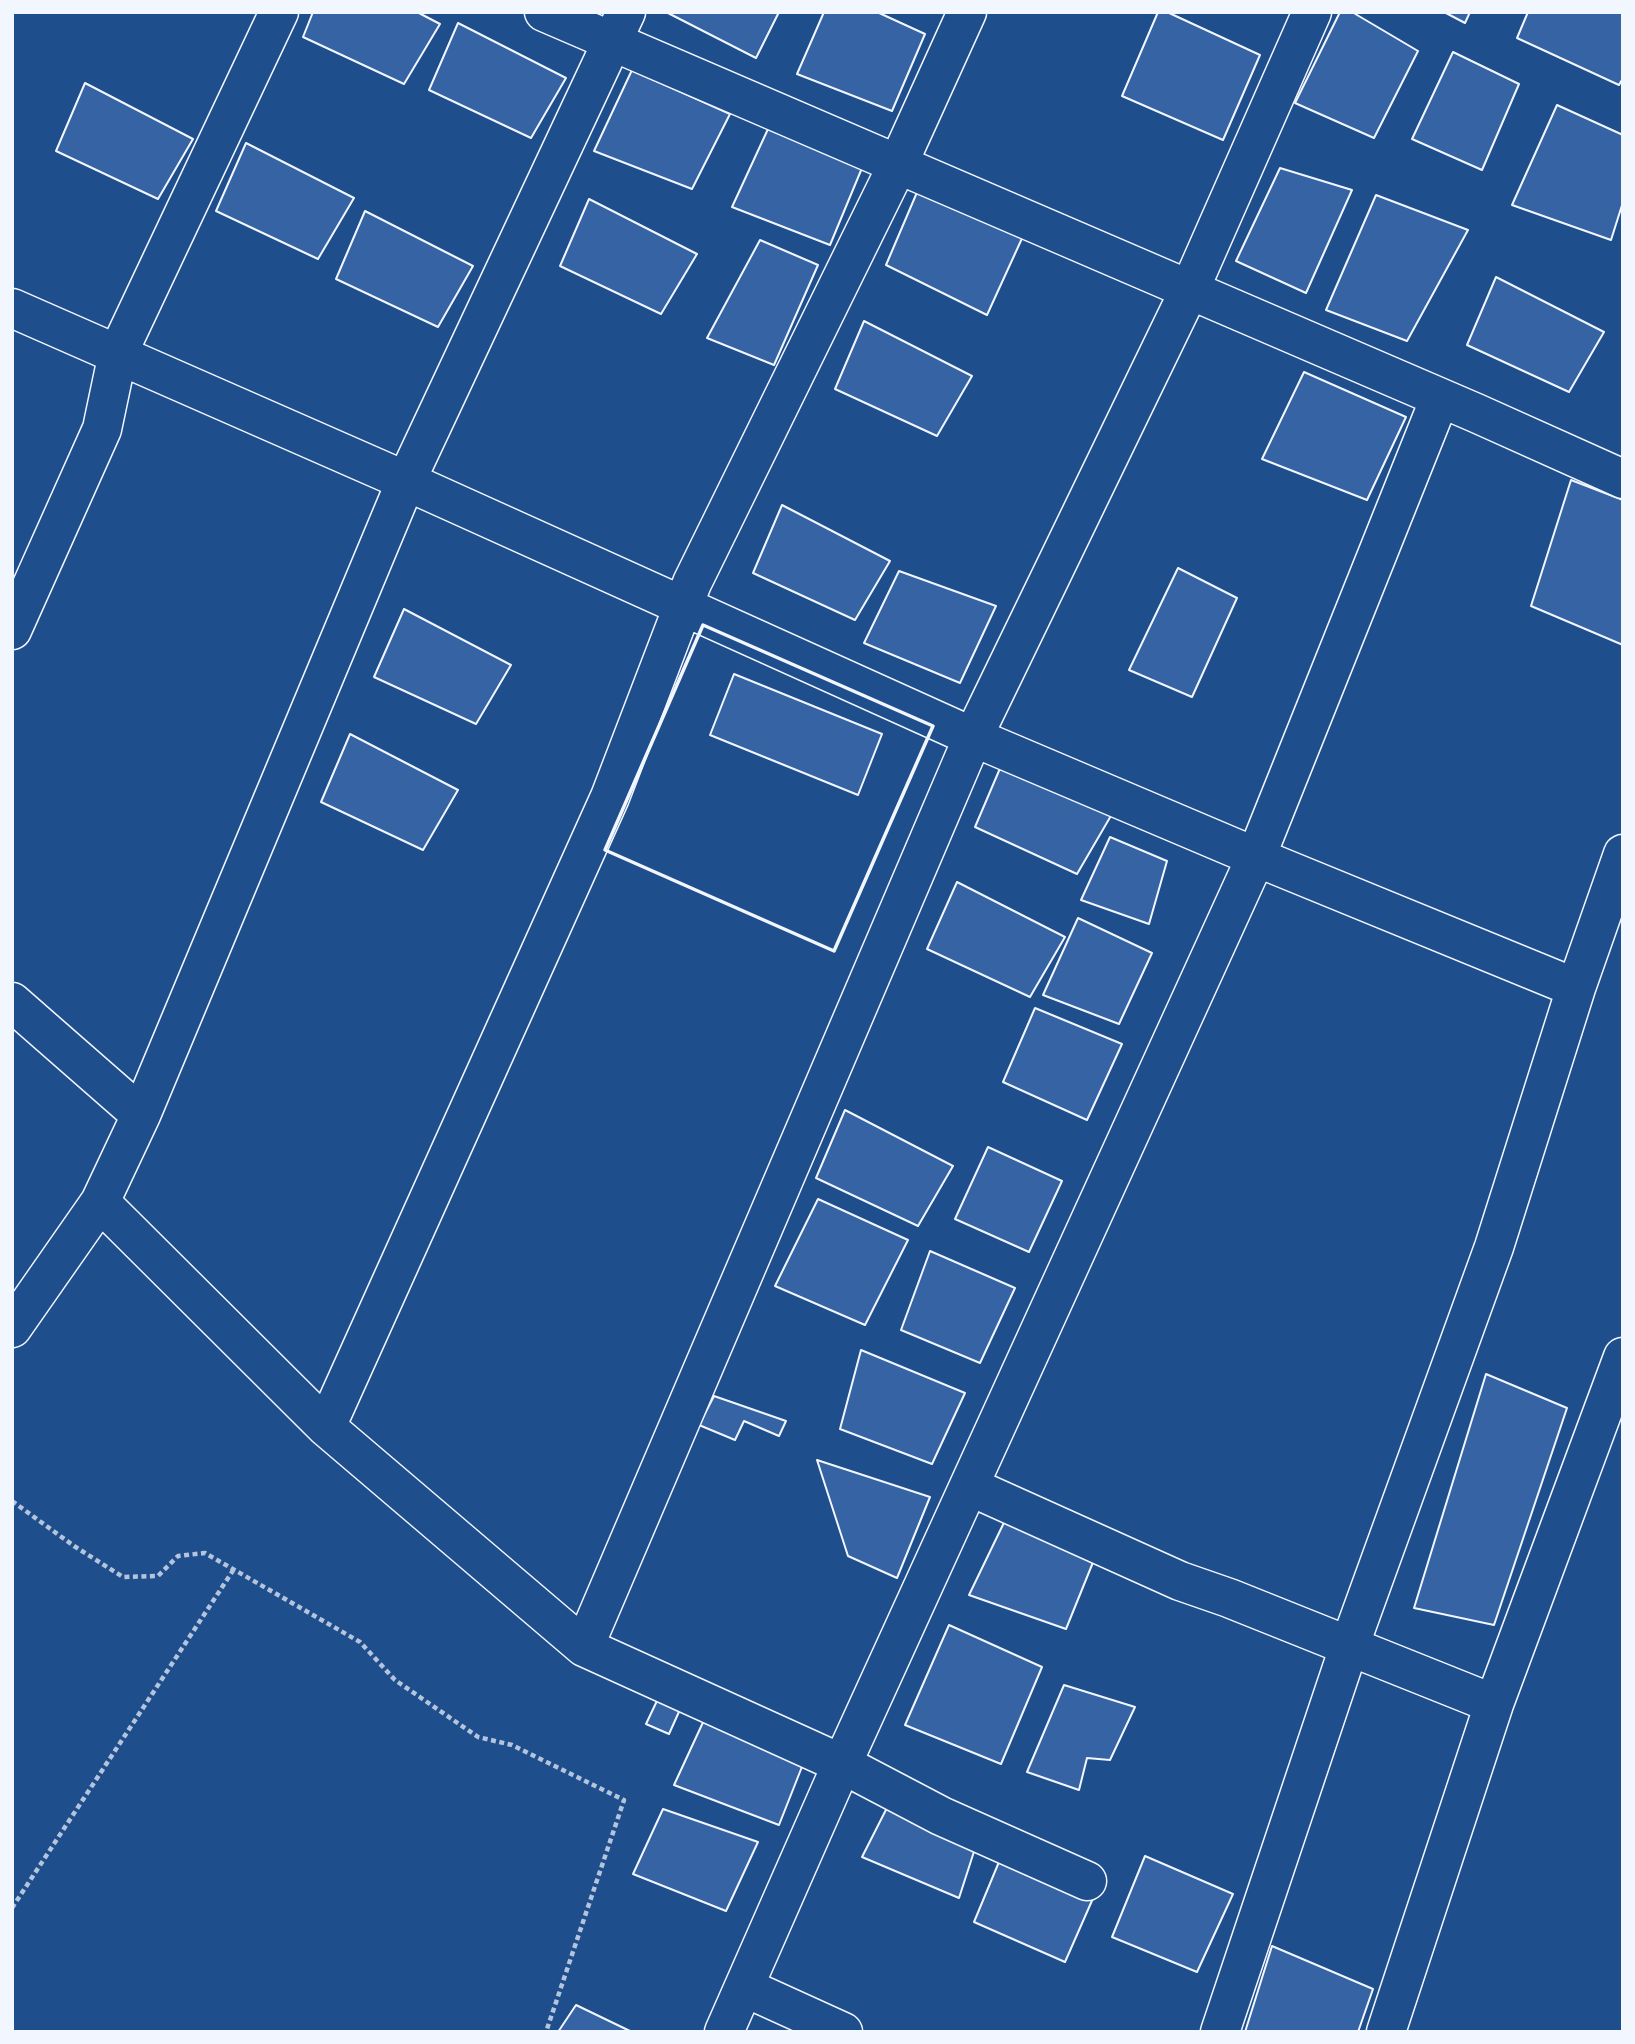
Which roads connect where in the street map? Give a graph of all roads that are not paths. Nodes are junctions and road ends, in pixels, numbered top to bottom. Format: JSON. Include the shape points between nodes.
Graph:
{"nodes":[{"id":1,"x":279,"y":12,"type":"edge"},
{"id":2,"x":544,"y":12,"type":"edge"},
{"id":3,"x":967,"y":12,"type":"edge"},
{"id":4,"x":1312,"y":12,"type":"edge"},
{"id":5,"x":619,"y":27,"type":"edge"},
{"id":6,"x":898,"y":164,"type":"junction"},
{"id":7,"x":1189,"y":291,"type":"junction"},
{"id":8,"x":12,"y":308,"type":"edge"},
{"id":9,"x":118,"y":353,"type":"junction"},
{"id":10,"x":1440,"y":398,"type":"junction"},
{"id":11,"x":1623,"y":479,"type":"edge"},
{"id":12,"x":406,"y":481,"type":"junction"},
{"id":13,"x":684,"y":606,"type":"junction"},
{"id":14,"x":12,"y":630,"type":"edge"},
{"id":15,"x":973,"y":737,"type":"junction"},
{"id":16,"x":1623,"y":853,"type":"edge"},
{"id":17,"x":1256,"y":857,"type":"junction"},
{"id":18,"x":1576,"y":988,"type":"junction"},
{"id":19,"x":12,"y":1002,"type":"edge"},
{"id":20,"x":141,"y":1115,"type":"junction"},
{"id":21,"x":100,"y":1202,"type":"junction"},
{"id":22,"x":12,"y":1328,"type":"edge"},
{"id":23,"x":1623,"y":1357,"type":"edge"},
{"id":24,"x":326,"y":1427,"type":"junction"},
{"id":25,"x":969,"y":1486,"type":"junction"},
{"id":26,"x":584,"y":1647,"type":"junction"},
{"id":27,"x":1349,"y":1647,"type":"junction"},
{"id":28,"x":1494,"y":1704,"type":"junction"},
{"id":29,"x":842,"y":1764,"type":"junction"},
{"id":30,"x":1087,"y":1881,"type":"dead end"},
{"id":31,"x":744,"y":1987,"type":"junction"},
{"id":32,"x":724,"y":2032,"type":"edge"},
{"id":33,"x":843,"y":2032,"type":"edge"},
{"id":34,"x":1220,"y":2032,"type":"edge"},
{"id":35,"x":1386,"y":2032,"type":"edge"}],
"edges":[{"from":1,"to":9,"type":"street"},
{"from":2,"to":5,"type":"street"},
{"from":3,"to":6,"type":"street"},
{"from":4,"to":7,"type":"street"},
{"from":5,"to":6,"type":"street"},
{"from":5,"to":12,"type":"street"},
{"from":6,"to":7,"type":"street"},
{"from":6,"to":13,"type":"street"},
{"from":7,"to":10,"type":"street"},
{"from":7,"to":15,"type":"street"},
{"from":8,"to":9,"type":"street"},
{"from":9,"to":12,"type":"street"},
{"from":9,"to":14,"type":"street","via":[[102,429]]},
{"from":10,"to":11,"type":"street"},
{"from":10,"to":17,"type":"street"},
{"from":12,"to":13,"type":"street"},
{"from":12,"to":20,"type":"street"},
{"from":13,"to":15,"type":"street"},
{"from":13,"to":24,"type":"street","via":[[610,797]]},
{"from":15,"to":17,"type":"street"},
{"from":15,"to":26,"type":"street"},
{"from":16,"to":18,"type":"street"},
{"from":17,"to":18,"type":"street"},
{"from":17,"to":25,"type":"street"},
{"from":18,"to":27,"type":"street","via":[[1494,1247]]},
{"from":19,"to":20,"type":"street"},
{"from":20,"to":21,"type":"street"},
{"from":21,"to":22,"type":"street"},
{"from":21,"to":24,"type":"street"},
{"from":23,"to":28,"type":"street"},
{"from":24,"to":26,"type":"street"},
{"from":25,"to":27,"type":"street","via":[[1180,1581]]},
{"from":25,"to":29,"type":"street"},
{"from":26,"to":29,"type":"street"},
{"from":27,"to":28,"type":"street"},
{"from":27,"to":34,"type":"street"},
{"from":28,"to":35,"type":"street"},
{"from":29,"to":30,"type":"street","via":[[941,1816]]},
{"from":29,"to":31,"type":"street"},
{"from":31,"to":32,"type":"street"},
{"from":31,"to":33,"type":"street"}]}
